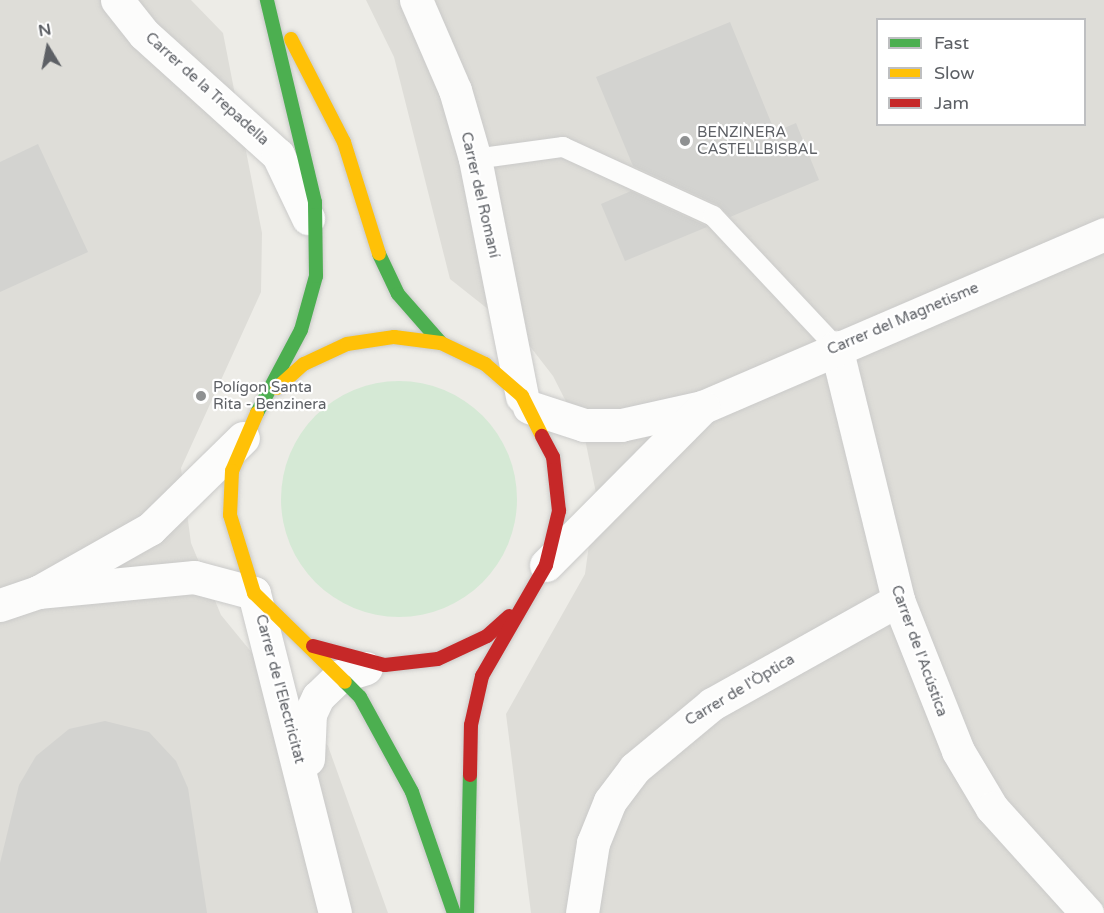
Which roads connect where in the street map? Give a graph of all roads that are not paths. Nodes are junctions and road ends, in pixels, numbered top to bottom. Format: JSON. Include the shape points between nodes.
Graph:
{"nodes":[{"id":1,"x":117,"y":0,"type":"edge"},
{"id":2,"x":268,"y":0,"type":"edge"},
{"id":3,"x":416,"y":0,"type":"edge"},
{"id":4,"x":475,"y":159,"type":"junction"},
{"id":5,"x":1104,"y":234,"type":"edge"},
{"id":6,"x":318,"y":248,"type":"junction"},
{"id":7,"x":441,"y":344,"type":"junction"},
{"id":8,"x":836,"y":347,"type":"junction"},
{"id":9,"x":268,"y":395,"type":"junction"},
{"id":10,"x":525,"y":402,"type":"junction"},
{"id":11,"x":703,"y":407,"type":"junction"},
{"id":12,"x":243,"y":438,"type":"junction"},
{"id":13,"x":546,"y":565,"type":"junction"},
{"id":14,"x":38,"y":592,"type":"junction"},
{"id":15,"x":255,"y":593,"type":"junction"},
{"id":16,"x":526,"y":599,"type":"junction"},
{"id":17,"x":898,"y":600,"type":"junction"},
{"id":18,"x":0,"y":605,"type":"edge"},
{"id":19,"x":309,"y":644,"type":"junction"},
{"id":20,"x":385,"y":665,"type":"junction"},
{"id":21,"x":340,"y":676,"type":"junction"},
{"id":22,"x":306,"y":785,"type":"junction"},
{"id":23,"x":335,"y":913,"type":"edge"},
{"id":24,"x":454,"y":913,"type":"edge"},
{"id":25,"x":467,"y":913,"type":"edge"},
{"id":26,"x":582,"y":913,"type":"edge"},
{"id":27,"x":1087,"y":913,"type":"edge"}],
"edges":[{"from":1,"to":6,"type":"street","name":"Carrer de la Trepadella","via":[[144,34],[278,155],[295,180]]},
{"from":2,"to":6,"type":"street","via":[[300,125]]},
{"from":2,"to":7,"type":"street","via":[[340,134],[378,252],[398,294]]},
{"from":3,"to":4,"type":"street","name":"Carrer del Romaní","via":[[455,90]]},
{"from":4,"to":8,"type":"lane","via":[[563,147],[713,216]]},
{"from":4,"to":10,"type":"street","name":"Carrer del Romaní"},
{"from":5,"to":8,"type":"street","name":"Carrer del Magnetisme"},
{"from":6,"to":9,"type":"street","via":[[311,302]]},
{"from":7,"to":9,"type":"street","via":[[394,337],[347,344],[304,364]]},
{"from":7,"to":10,"type":"street","via":[[485,364]]},
{"from":8,"to":11,"type":"street","name":"Carrer del Magnetisme"},
{"from":8,"to":17,"type":"street","name":"Carrer de l'Acústica"},
{"from":9,"to":12,"type":"street"},
{"from":10,"to":11,"type":"street","name":"Carrer del Magnetisme","via":[[584,425],[621,425]]},
{"from":10,"to":13,"type":"street","via":[[553,457],[559,511]]},
{"from":11,"to":13,"type":"street","name":"Carrer del Magnetisme"},
{"from":12,"to":14,"type":"street","via":[[150,529]]},
{"from":12,"to":15,"type":"street","via":[[232,471],[230,515]]},
{"from":13,"to":16,"type":"street"},
{"from":14,"to":15,"type":"street","via":[[194,577]]},
{"from":14,"to":18,"type":"street"},
{"from":15,"to":19,"type":"street"},
{"from":15,"to":22,"type":"street","name":"Carrer de l'Electricitat"},
{"from":16,"to":20,"type":"street","via":[[487,636],[438,659]]},
{"from":16,"to":25,"type":"street","via":[[482,676],[471,725]]},
{"from":17,"to":26,"type":"street","name":"Carrer de l'Òptica","via":[[712,704],[635,768],[610,801],[593,843]]},
{"from":17,"to":27,"type":"street","name":"Carrer de l'Acústica","via":[[931,691],[980,789],[1036,861]]},
{"from":19,"to":20,"type":"street","via":[[344,658]]},
{"from":19,"to":21,"type":"street"},
{"from":20,"to":21,"type":"street"},
{"from":21,"to":22,"type":"street","name":"Carrer de l'Electricitat","via":[[318,698],[310,714]]},
{"from":21,"to":24,"type":"street","via":[[360,698],[412,792]]},
{"from":22,"to":23,"type":"street","name":"Carrer de l'Electricitat"}]}
